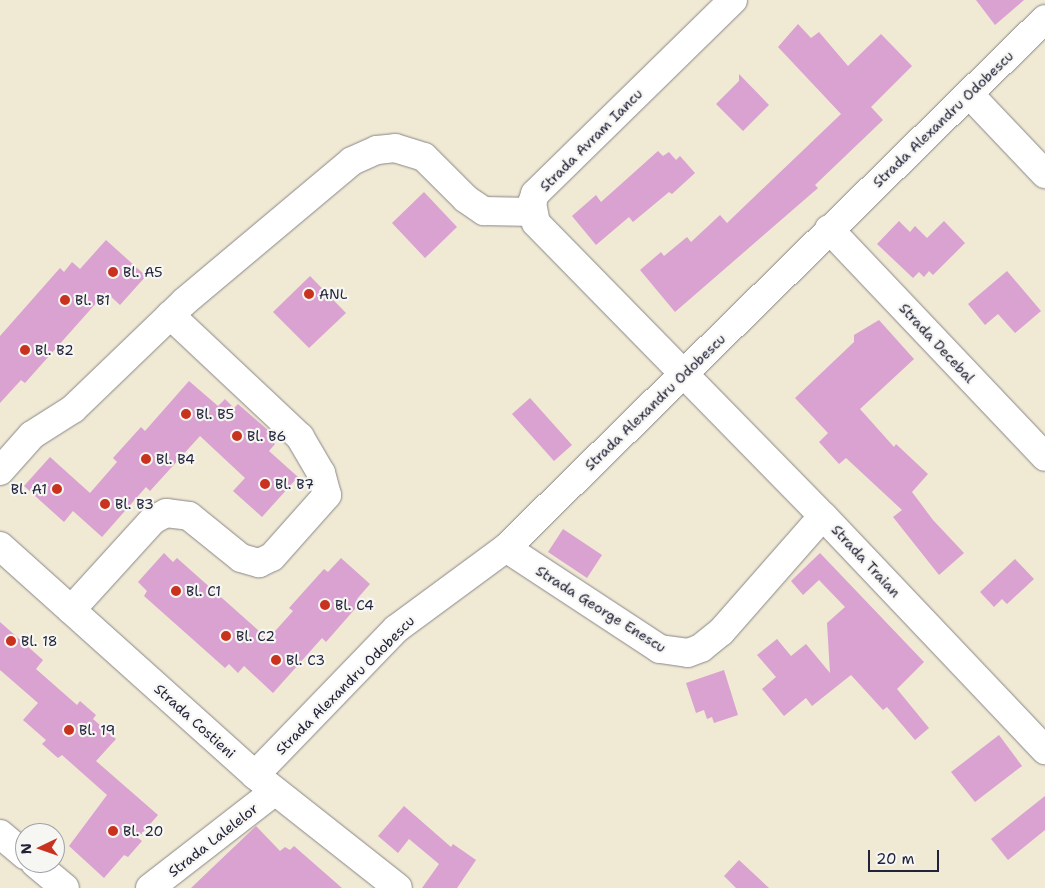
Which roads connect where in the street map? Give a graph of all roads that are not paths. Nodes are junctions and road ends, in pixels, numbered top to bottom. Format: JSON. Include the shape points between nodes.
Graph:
{"nodes":[{"id":1,"x":733,"y":0,"type":"edge"},
{"id":2,"x":1045,"y":19,"type":"edge"},
{"id":3,"x":970,"y":95,"type":"junction"},
{"id":4,"x":1045,"y":174,"type":"edge"},
{"id":5,"x":533,"y":212,"type":"junction"},
{"id":6,"x":829,"y":229,"type":"junction"},
{"id":7,"x":170,"y":315,"type":"junction"},
{"id":8,"x":685,"y":374,"type":"junction"},
{"id":9,"x":1045,"y":457,"type":"edge"},
{"id":10,"x":0,"y":471,"type":"edge"},
{"id":11,"x":823,"y":516,"type":"junction"},
{"id":12,"x":0,"y":546,"type":"edge"},
{"id":13,"x":506,"y":548,"type":"junction"},
{"id":14,"x":71,"y":610,"type":"junction"},
{"id":15,"x":1045,"y":750,"type":"edge"},
{"id":16,"x":265,"y":783,"type":"junction"},
{"id":17,"x":0,"y":834,"type":"edge"},
{"id":18,"x":15,"y":847,"type":"edge"},
{"id":19,"x":47,"y":873,"type":"edge"},
{"id":20,"x":65,"y":888,"type":"edge"},
{"id":21,"x":150,"y":888,"type":"edge"},
{"id":22,"x":398,"y":888,"type":"edge"}],
"edges":[{"from":1,"to":5,"type":"street","name":"Strada Avram Iancu","via":[[547,181],[535,194]]},
{"from":2,"to":3,"type":"street","name":"Strada Alexandru Odobescu"},
{"from":3,"to":4,"type":"street"},
{"from":3,"to":6,"type":"street","name":"Strada Alexandru Odobescu"},
{"from":5,"to":7,"type":"street","via":[[484,211],[466,199],[424,157],[395,148],[376,150],[352,161]]},
{"from":5,"to":8,"type":"street","via":[[536,223]]},
{"from":6,"to":8,"type":"street","name":"Strada Alexandru Odobescu"},
{"from":6,"to":9,"type":"street","name":"Strada Decebal"},
{"from":7,"to":10,"type":"street","via":[[77,406],[32,435]]},
{"from":7,"to":14,"type":"street","via":[[300,438],[321,473],[327,495],[272,557],[259,563],[241,558],[188,516],[166,513],[153,520]]},
{"from":8,"to":11,"type":"street","name":"Strada Traian"},
{"from":8,"to":13,"type":"street","name":"Strada Alexandru Odobescu"},
{"from":11,"to":13,"type":"street","name":"Strada George Enescu","via":[[721,632],[701,648],[688,653],[660,649]]},
{"from":11,"to":15,"type":"street","name":"Strada Traian"},
{"from":12,"to":14,"type":"street","name":"Strada Costieni"},
{"from":13,"to":16,"type":"street","name":"Strada Alexandru Odobescu","via":[[396,629]]},
{"from":14,"to":16,"type":"street","name":"Strada Costieni"},
{"from":16,"to":21,"type":"street","name":"Strada Lalelelor"},
{"from":16,"to":22,"type":"street","name":"Strada Costieni"},
{"from":17,"to":18,"type":"street"},
{"from":19,"to":20,"type":"street"}]}
